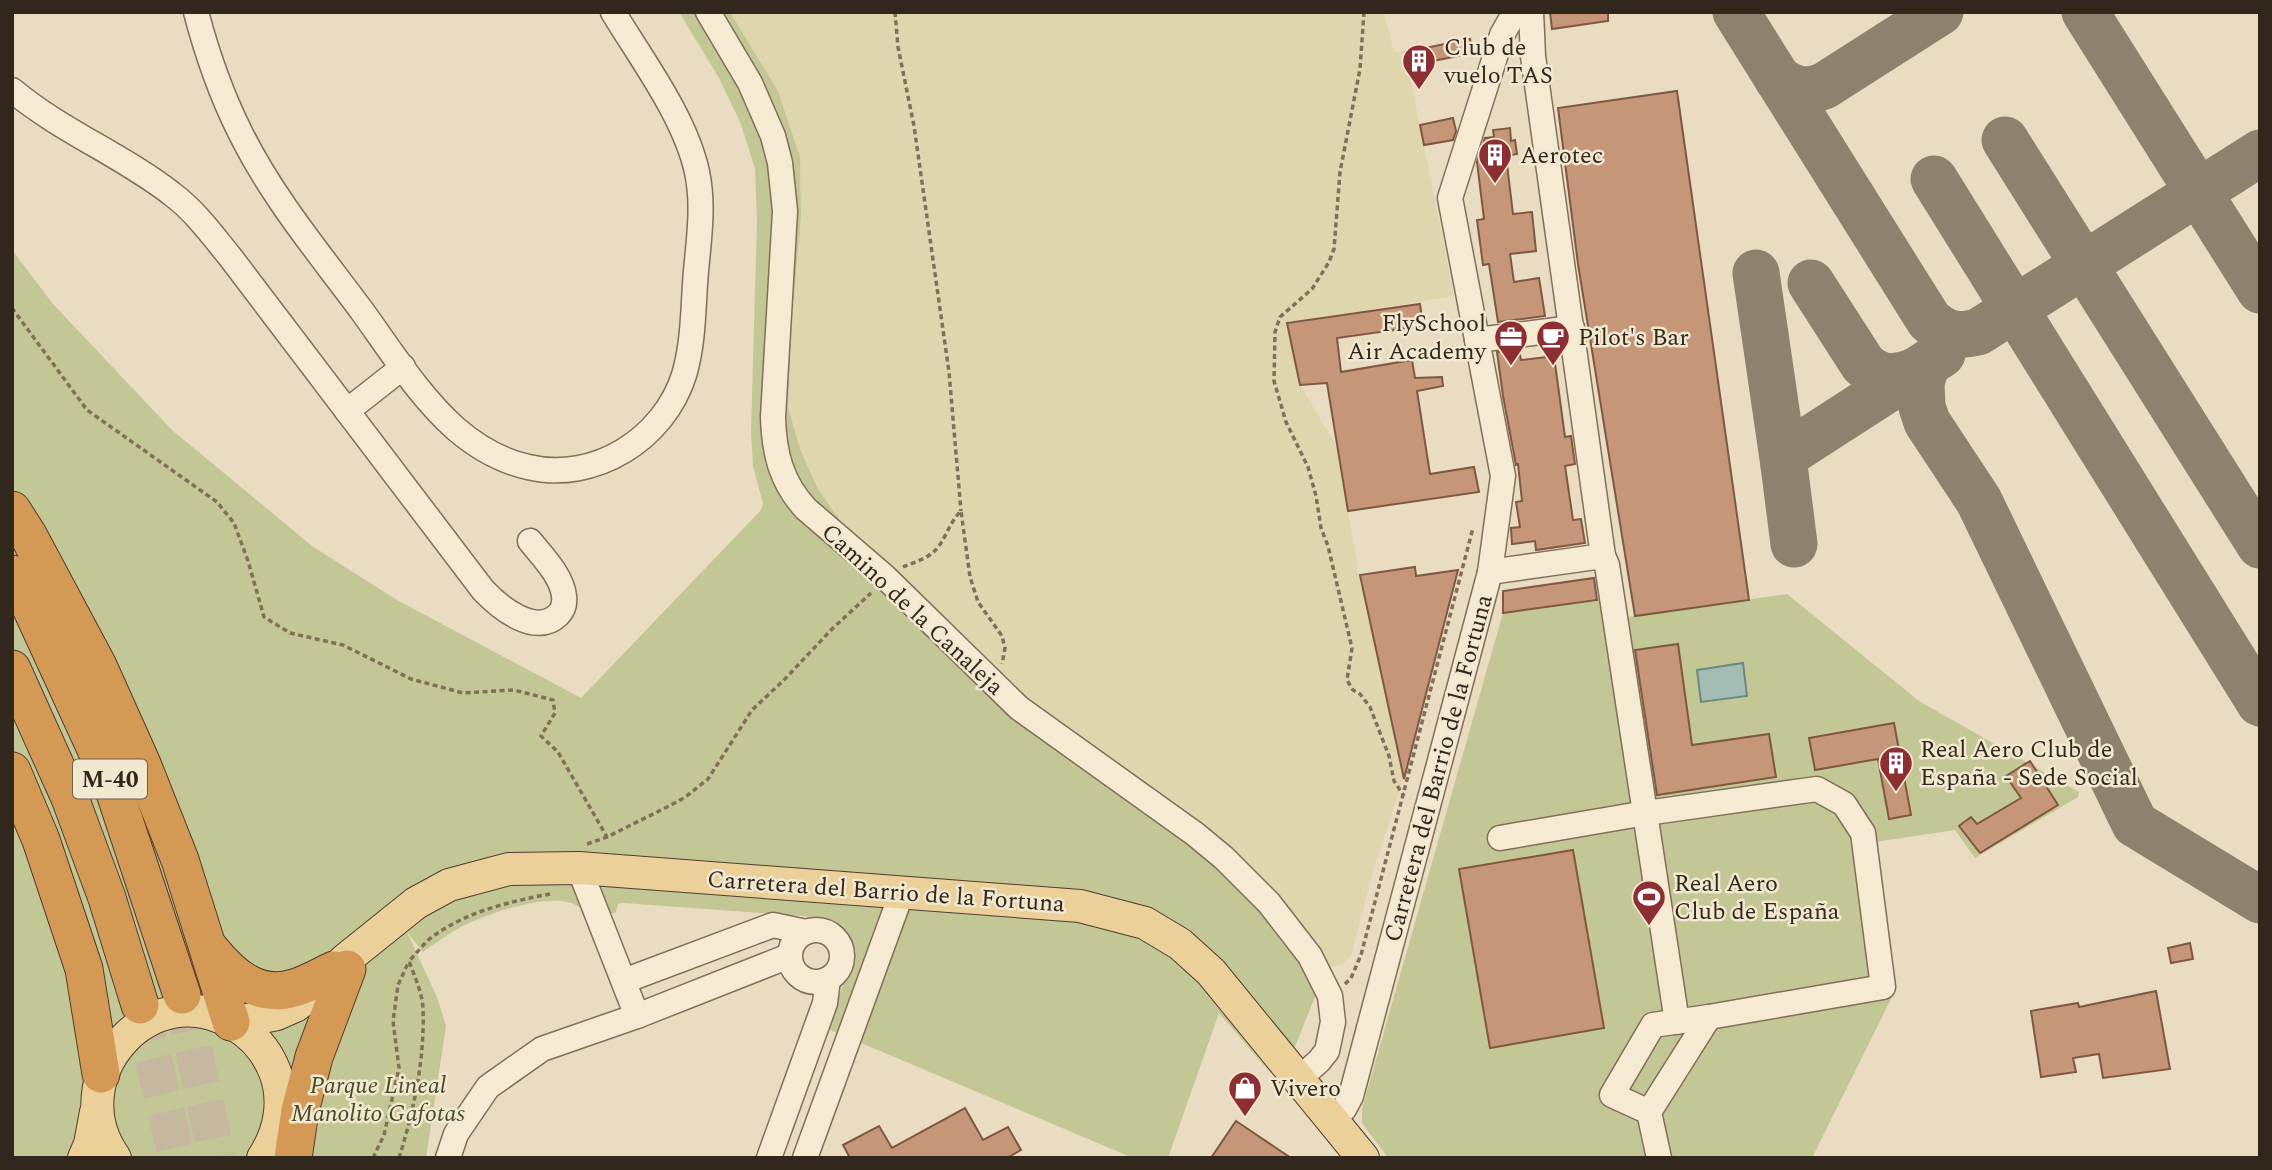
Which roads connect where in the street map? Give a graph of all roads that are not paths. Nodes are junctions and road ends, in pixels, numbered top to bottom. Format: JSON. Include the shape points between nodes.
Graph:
{"nodes":[{"id":1,"x":196,"y":12,"type":"edge"},
{"id":2,"x":613,"y":12,"type":"edge"},
{"id":3,"x":708,"y":12,"type":"edge"},
{"id":4,"x":1525,"y":14,"type":"edge"},
{"id":5,"x":1496,"y":54,"type":"junction"},
{"id":6,"x":1533,"y":56,"type":"junction"},
{"id":7,"x":12,"y":90,"type":"edge"},
{"id":8,"x":1572,"y":328,"type":"junction"},
{"id":9,"x":1476,"y":340,"type":"junction"},
{"id":10,"x":403,"y":367,"type":"junction"},
{"id":11,"x":347,"y":411,"type":"junction"},
{"id":12,"x":12,"y":510,"type":"edge"},
{"id":13,"x":530,"y":541,"type":"dead end"},
{"id":14,"x":1603,"y":556,"type":"junction"},
{"id":15,"x":1490,"y":572,"type":"junction"},
{"id":16,"x":12,"y":573,"type":"edge"},
{"id":17,"x":12,"y":668,"type":"edge"},
{"id":18,"x":12,"y":771,"type":"edge"},
{"id":19,"x":1646,"y":813,"type":"junction"},
{"id":20,"x":27,"y":837,"type":"edge"},
{"id":21,"x":1500,"y":838,"type":"dead end"},
{"id":22,"x":582,"y":869,"type":"junction"},
{"id":23,"x":902,"y":892,"type":"junction"},
{"id":24,"x":806,"y":932,"type":"junction"},
{"id":25,"x":208,"y":945,"type":"junction"},
{"id":26,"x":789,"y":957,"type":"junction"},
{"id":27,"x":341,"y":970,"type":"junction"},
{"id":28,"x":828,"y":979,"type":"junction"},
{"id":29,"x":624,"y":981,"type":"junction"},
{"id":30,"x":182,"y":995,"type":"tunnel mouth"},
{"id":31,"x":139,"y":1005,"type":"tunnel mouth"},
{"id":32,"x":637,"y":1016,"type":"junction"},
{"id":33,"x":1709,"y":1017,"type":"junction"},
{"id":34,"x":232,"y":1022,"type":"junction"},
{"id":35,"x":1677,"y":1022,"type":"junction"},
{"id":36,"x":1299,"y":1079,"type":"junction"},
{"id":37,"x":99,"y":1091,"type":"junction"},
{"id":38,"x":281,"y":1107,"type":"junction"},
{"id":39,"x":1649,"y":1112,"type":"junction"},
{"id":40,"x":1332,"y":1119,"type":"junction"},
{"id":41,"x":275,"y":1155,"type":"edge"},
{"id":42,"x":84,"y":1158,"type":"edge"},
{"id":43,"x":115,"y":1158,"type":"edge"},
{"id":44,"x":449,"y":1158,"type":"edge"},
{"id":45,"x":769,"y":1158,"type":"edge"},
{"id":46,"x":806,"y":1158,"type":"edge"},
{"id":47,"x":1363,"y":1158,"type":"edge"},
{"id":48,"x":1659,"y":1158,"type":"edge"}],
"edges":[{"from":1,"to":10,"type":"street","via":[[220,89],[260,169]]},
{"from":2,"to":10,"type":"street","via":[[684,133],[700,194],[690,343],[683,377],[667,409],[640,439],[607,460],[569,469],[529,468],[491,454],[458,431]]},
{"from":3,"to":36,"type":"street","name":"Camino de la Canaleja","via":[[750,83],[780,163],[785,211],[773,417],[778,463],[786,482],[795,497],[884,576],[1001,692],[1195,834],[1269,903],[1310,957],[1330,996],[1333,1022],[1326,1051]]},
{"from":4,"to":5,"type":"street","name":"Carretera del Barrio de la Fortuna","via":[[1515,12]]},
{"from":4,"to":6,"type":"street","name":"Carretera del Barrio de la Fortuna"},
{"from":5,"to":6,"type":"street"},
{"from":5,"to":9,"type":"street","name":"Carretera del Barrio de la Fortuna","via":[[1450,198]]},
{"from":6,"to":8,"type":"street","name":"Carretera del Barrio de la Fortuna"},
{"from":7,"to":11,"type":"street","via":[[175,196],[231,258]]},
{"from":8,"to":9,"type":"street"},
{"from":8,"to":14,"type":"street","name":"Carretera del Barrio de la Fortuna"},
{"from":9,"to":15,"type":"street","name":"Carretera del Barrio de la Fortuna","via":[[1503,475]]},
{"from":10,"to":11,"type":"street"},
{"from":11,"to":13,"type":"street","via":[[492,599],[525,620],[546,622],[560,613],[565,597],[557,577]]},
{"from":12,"to":25,"type":"highway","via":[[97,666],[142,764]]},
{"from":14,"to":15,"type":"street","name":"Carretera del Barrio de la Fortuna"},
{"from":14,"to":19,"type":"street"},
{"from":15,"to":40,"type":"street","name":"Carretera del Barrio de la Fortuna","via":[[1351,1096]]},
{"from":16,"to":30,"type":"highway","number":"M-40","via":[[112,784]]},
{"from":17,"to":31,"type":"highway","number":"M-40","via":[[74,810]]},
{"from":18,"to":20,"type":"highway"},
{"from":19,"to":21,"type":"street"},
{"from":19,"to":33,"type":"street","via":[[1817,789],[1844,804],[1863,833],[1883,987]]},
{"from":19,"to":35,"type":"street"},
{"from":20,"to":37,"type":"highway","via":[[84,969]]},
{"from":22,"to":23,"type":"main road","name":"Carretera del Barrio de la Fortuna"},
{"from":22,"to":27,"type":"main road","name":"Carretera del Barrio de la Fortuna","via":[[509,869],[449,885],[416,903],[371,938]]},
{"from":22,"to":29,"type":"street"},
{"from":23,"to":36,"type":"main road","name":"Carretera del Barrio de la Fortuna","via":[[1080,906],[1145,923],[1180,944],[1211,972]]},
{"from":23,"to":46,"type":"street"},
{"from":24,"to":26,"type":"street","via":[[792,944]]},
{"from":24,"to":28,"type":"street","via":[[829,933],[841,947],[841,965]]},
{"from":24,"to":29,"type":"street","via":[[773,925]]},
{"from":25,"to":27,"type":"highway","via":[[237,978],[260,989],[293,989]]},
{"from":25,"to":34,"type":"highway"},
{"from":26,"to":28,"type":"street","via":[[803,979]]},
{"from":26,"to":32,"type":"street"},
{"from":27,"to":34,"type":"main road","name":"Carretera del Barrio de la Fortuna","via":[[295,1006]]},
{"from":27,"to":38,"type":"main road","name":"Carretera del Barrio de la Fortuna","via":[[315,1020]]},
{"from":27,"to":41,"type":"highway","via":[[300,1111]]},
{"from":28,"to":45,"type":"street","via":[[825,1003]]},
{"from":29,"to":32,"type":"street"},
{"from":32,"to":44,"type":"street","via":[[542,1049],[488,1087],[456,1134]]},
{"from":33,"to":35,"type":"street"},
{"from":33,"to":39,"type":"street"},
{"from":34,"to":37,"type":"main road","via":[[196,1012],[156,1017],[122,1040],[110,1056]]},
{"from":34,"to":38,"type":"main road","via":[[267,1055]]},
{"from":35,"to":39,"type":"street","via":[[1653,1025],[1612,1095]]},
{"from":36,"to":40,"type":"main road","name":"Carretera del Barrio de la Fortuna"},
{"from":37,"to":42,"type":"main road"},
{"from":37,"to":43,"type":"main road","via":[[103,1137]]},
{"from":38,"to":41,"type":"main road","name":"Carretera del Barrio de la Fortuna"},
{"from":39,"to":48,"type":"street"},
{"from":40,"to":47,"type":"main road","name":"Carretera del Barrio de la Fortuna"}]}
